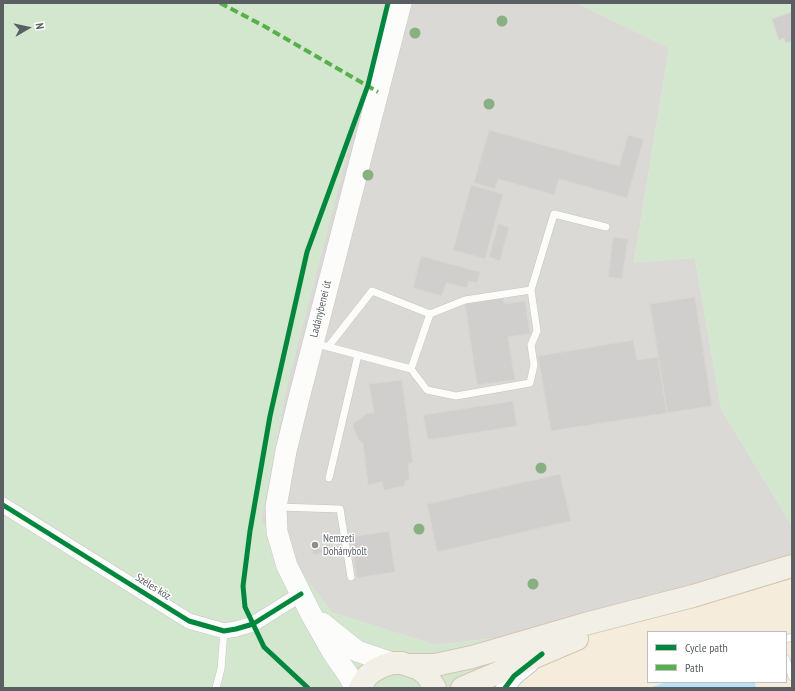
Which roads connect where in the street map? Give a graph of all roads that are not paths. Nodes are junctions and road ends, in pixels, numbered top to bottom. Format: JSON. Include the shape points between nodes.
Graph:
{"nodes":[{"id":1,"x":401,"y":3,"type":"edge"},
{"id":2,"x":606,"y":227,"type":"dead end"},
{"id":3,"x":531,"y":290,"type":"junction"},
{"id":4,"x":430,"y":314,"type":"junction"},
{"id":5,"x":320,"y":345,"type":"junction"},
{"id":6,"x":358,"y":355,"type":"junction"},
{"id":7,"x":411,"y":369,"type":"junction"},
{"id":8,"x":329,"y":478,"type":"dead end"},
{"id":9,"x":3,"y":505,"type":"edge"},
{"id":10,"x":276,"y":507,"type":"junction"},
{"id":11,"x":792,"y":566,"type":"edge"},
{"id":12,"x":351,"y":577,"type":"dead end"},
{"id":13,"x":301,"y":594,"type":"junction"},
{"id":14,"x":693,"y":596,"type":"junction"},
{"id":15,"x":311,"y":614,"type":"junction"},
{"id":16,"x":224,"y":631,"type":"junction"},
{"id":17,"x":542,"y":654,"type":"junction"},
{"id":18,"x":787,"y":662,"type":"edge"},
{"id":19,"x":402,"y":664,"type":"junction"},
{"id":20,"x":792,"y":677,"type":"edge"},
{"id":21,"x":216,"y":688,"type":"edge"},
{"id":22,"x":355,"y":688,"type":"edge"},
{"id":23,"x":360,"y":688,"type":"edge"},
{"id":24,"x":435,"y":688,"type":"edge"},
{"id":25,"x":462,"y":688,"type":"edge"},
{"id":26,"x":505,"y":688,"type":"edge"}],
"edges":[{"from":1,"to":5,"type":"main road","name":"Ladánybenei út"},
{"from":2,"to":3,"type":"lane","via":[[554,214]]},
{"from":3,"to":4,"type":"lane","via":[[465,300]]},
{"from":3,"to":7,"type":"lane","via":[[537,331],[531,345],[534,365],[530,383],[456,396],[427,390]]},
{"from":4,"to":5,"type":"lane","via":[[372,291]]},
{"from":4,"to":7,"type":"lane"},
{"from":5,"to":6,"type":"lane"},
{"from":5,"to":10,"type":"main road","name":"Ladánybenei út","via":[[286,451]]},
{"from":6,"to":7,"type":"lane"},
{"from":6,"to":8,"type":"lane"},
{"from":9,"to":16,"type":"street","name":"Széles köz","via":[[188,621]]},
{"from":10,"to":12,"type":"lane","via":[[340,509]]},
{"from":10,"to":13,"type":"main road","name":"Ladánybenei út","via":[[280,546]]},
{"from":11,"to":14,"type":"main road"},
{"from":13,"to":15,"type":"main road","name":"Ladánybenei út"},
{"from":13,"to":16,"type":"street","name":"Széles köz","via":[[253,624]]},
{"from":14,"to":17,"type":"main road"},
{"from":14,"to":19,"type":"main road","via":[[472,657],[435,665]]},
{"from":15,"to":19,"type":"main road","via":[[357,651]]},
{"from":15,"to":22,"type":"main road","name":"Ladánybenei út"},
{"from":16,"to":21,"type":"lane","via":[[221,669]]},
{"from":17,"to":25,"type":"main road"},
{"from":17,"to":26,"type":"street","via":[[514,676]]},
{"from":18,"to":20,"type":"lane"},
{"from":19,"to":23,"type":"main road","via":[[383,666],[375,670],[367,676]]},
{"from":19,"to":24,"type":"main road","via":[[426,674]]}]}
